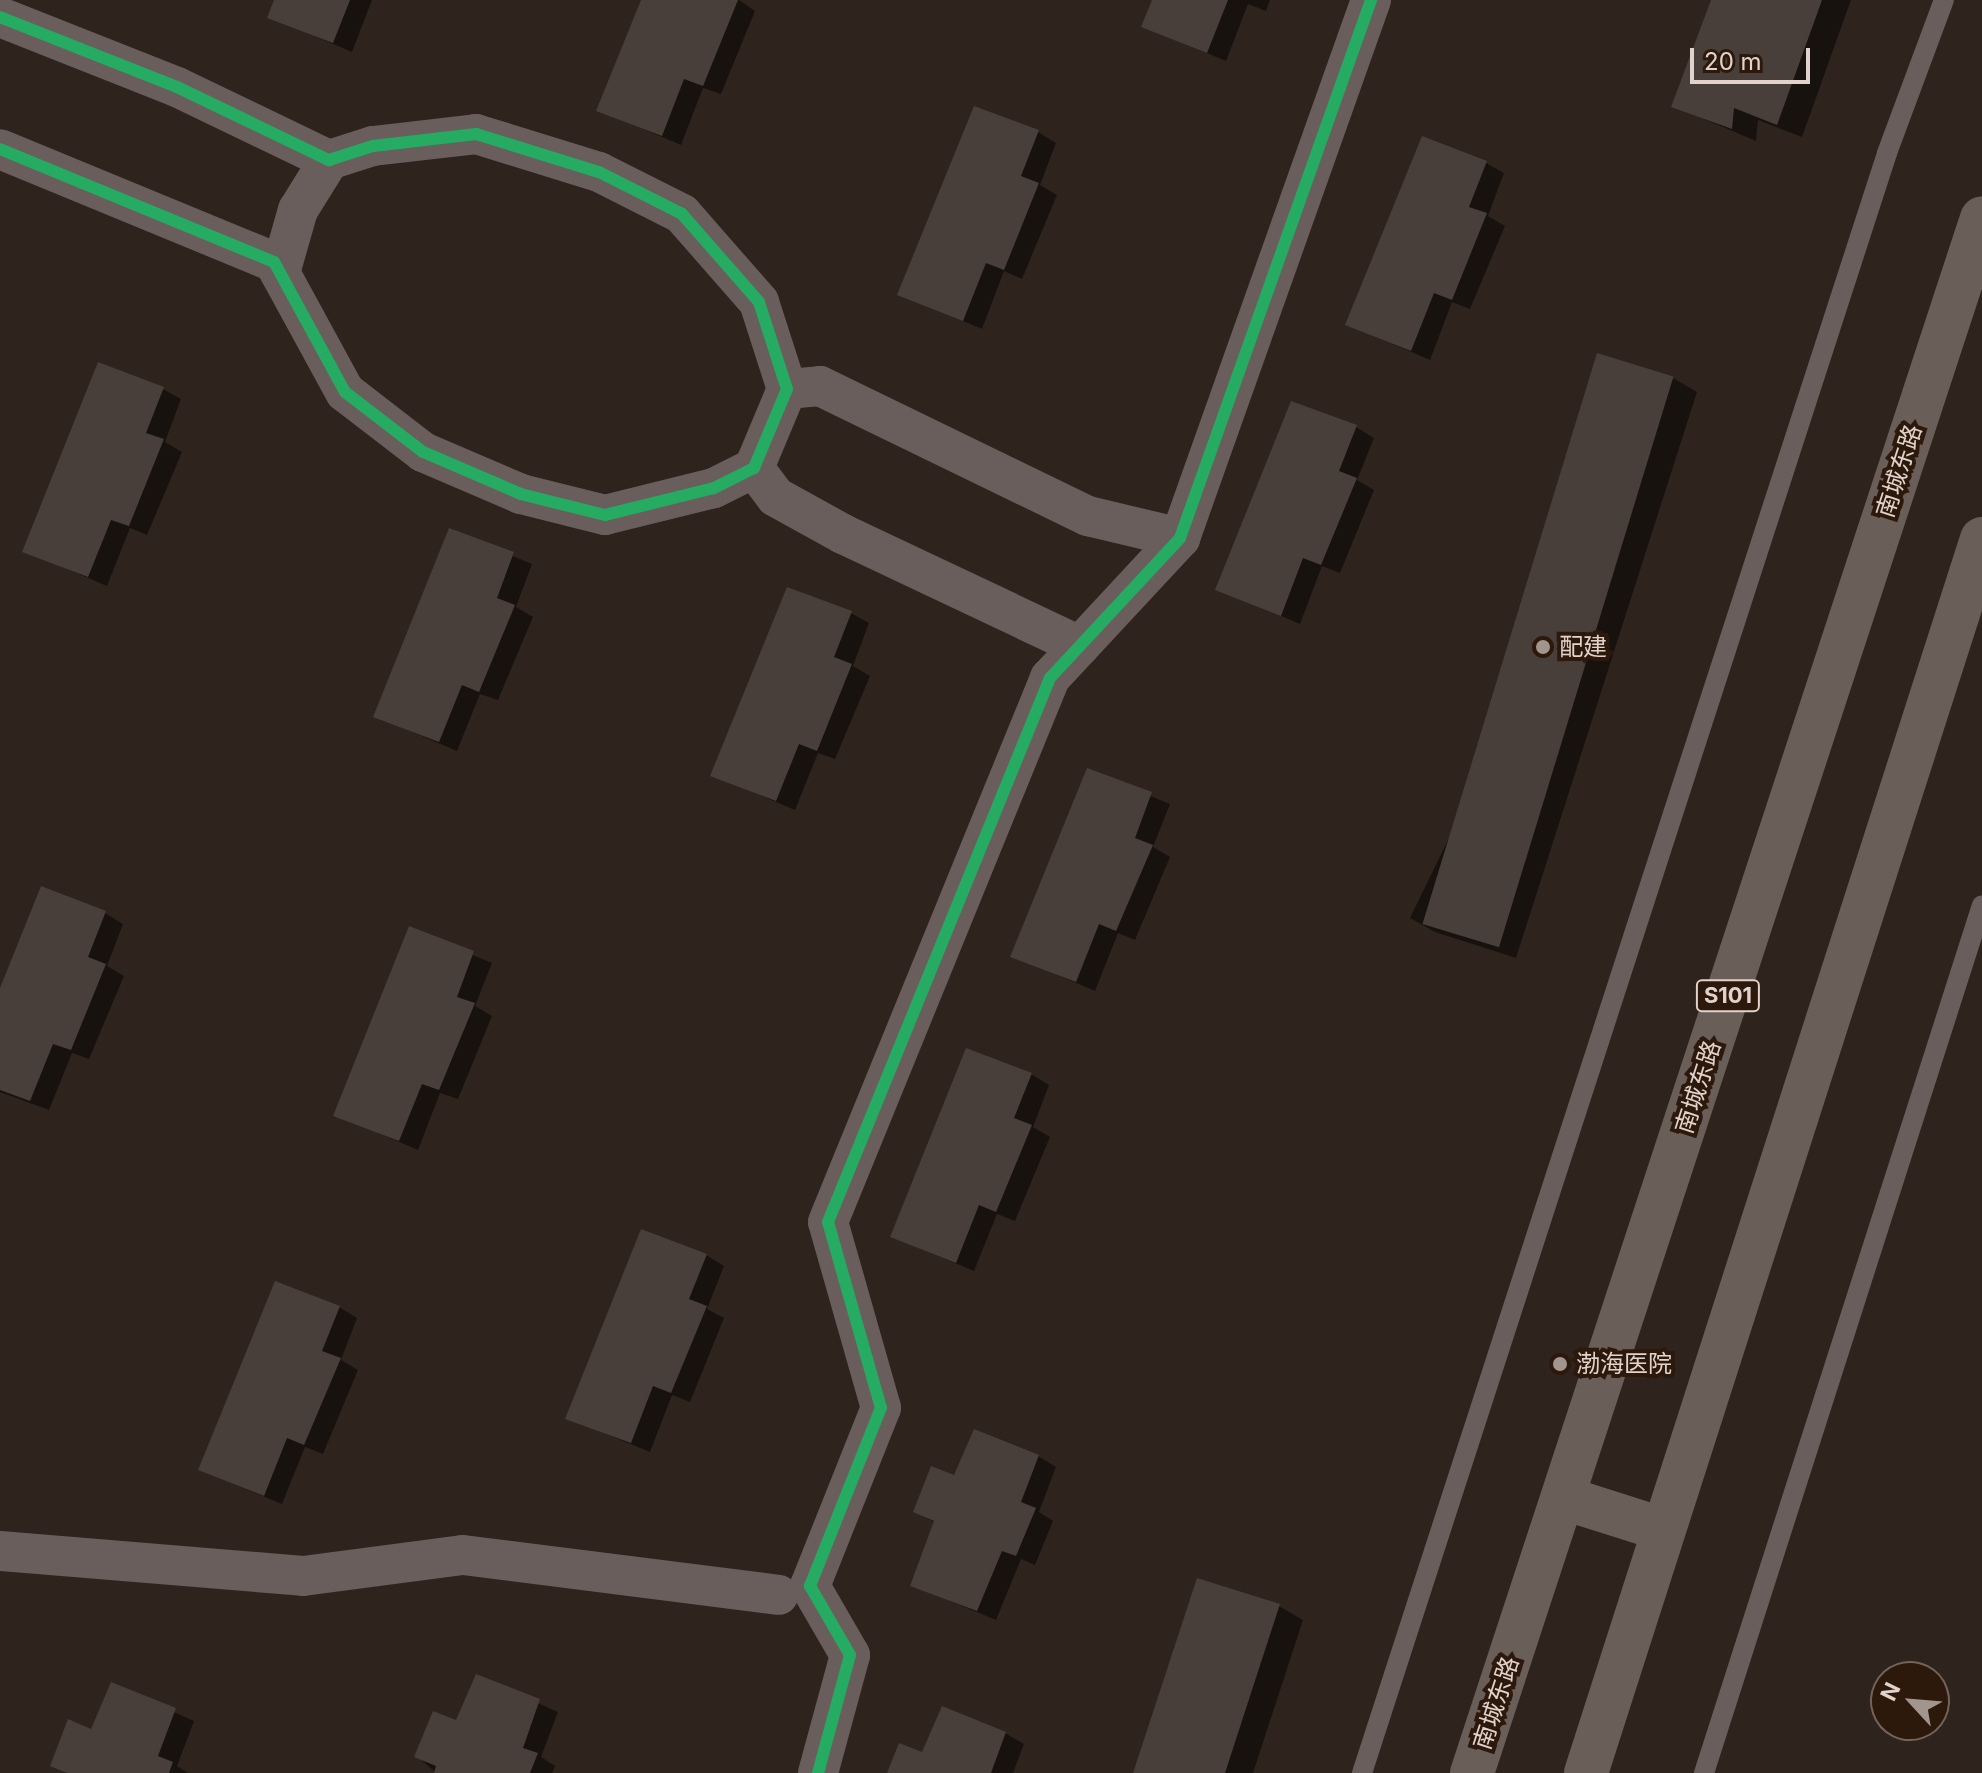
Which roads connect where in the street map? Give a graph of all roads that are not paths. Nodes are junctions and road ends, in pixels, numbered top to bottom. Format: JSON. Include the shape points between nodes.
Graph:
{"nodes":[{"id":1,"x":1371,"y":0,"type":"edge"},
{"id":2,"x":1944,"y":0,"type":"edge"},
{"id":3,"x":0,"y":17,"type":"edge"},
{"id":4,"x":0,"y":149,"type":"edge"},
{"id":5,"x":329,"y":160,"type":"junction"},
{"id":6,"x":1982,"y":218,"type":"edge"},
{"id":7,"x":280,"y":273,"type":"junction"},
{"id":8,"x":787,"y":389,"type":"junction"},
{"id":9,"x":754,"y":468,"type":"junction"},
{"id":10,"x":1180,"y":538,"type":"junction"},
{"id":11,"x":1982,"y":539,"type":"edge"},
{"id":12,"x":1080,"y":646,"type":"junction"},
{"id":13,"x":1982,"y":905,"type":"edge"},
{"id":14,"x":1564,"y":1498,"type":"junction"},
{"id":15,"x":1662,"y":1529,"type":"junction"},
{"id":16,"x":0,"y":1551,"type":"edge"},
{"id":17,"x":778,"y":1595,"type":"dead end"},
{"id":18,"x":818,"y":1773,"type":"edge"},
{"id":19,"x":1362,"y":1773,"type":"edge"},
{"id":20,"x":1472,"y":1773,"type":"edge"},
{"id":21,"x":1586,"y":1773,"type":"edge"},
{"id":22,"x":1704,"y":1773,"type":"edge"}],
"edges":[{"from":1,"to":10,"type":"street"},
{"from":2,"to":19,"type":"lane","via":[[1887,153]]},
{"from":3,"to":5,"type":"street","via":[[177,87]]},
{"from":4,"to":7,"type":"street","via":[[274,262]]},
{"from":5,"to":7,"type":"street","via":[[298,210]]},
{"from":5,"to":8,"type":"street","via":[[373,146],[476,134],[613,179],[682,214],[759,302]]},
{"from":6,"to":14,"type":"main road","name":"南城东路","number":"S101"},
{"from":7,"to":9,"type":"street","via":[[345,392],[423,452],[521,494],[605,515],[714,488]]},
{"from":8,"to":9,"type":"street"},
{"from":8,"to":10,"type":"street","via":[[820,386],[1088,516]]},
{"from":9,"to":12,"type":"street","via":[[776,497],[843,534]]},
{"from":10,"to":12,"type":"street"},
{"from":11,"to":15,"type":"main road"},
{"from":12,"to":18,"type":"street","via":[[1050,678],[828,1222],[881,1408],[810,1586],[850,1655]]},
{"from":13,"to":22,"type":"lane"},
{"from":14,"to":15,"type":"main road"},
{"from":14,"to":20,"type":"main road","name":"南城东路","number":"S101"},
{"from":15,"to":21,"type":"main road"},
{"from":16,"to":17,"type":"street","via":[[303,1576],[463,1555]]}]}
